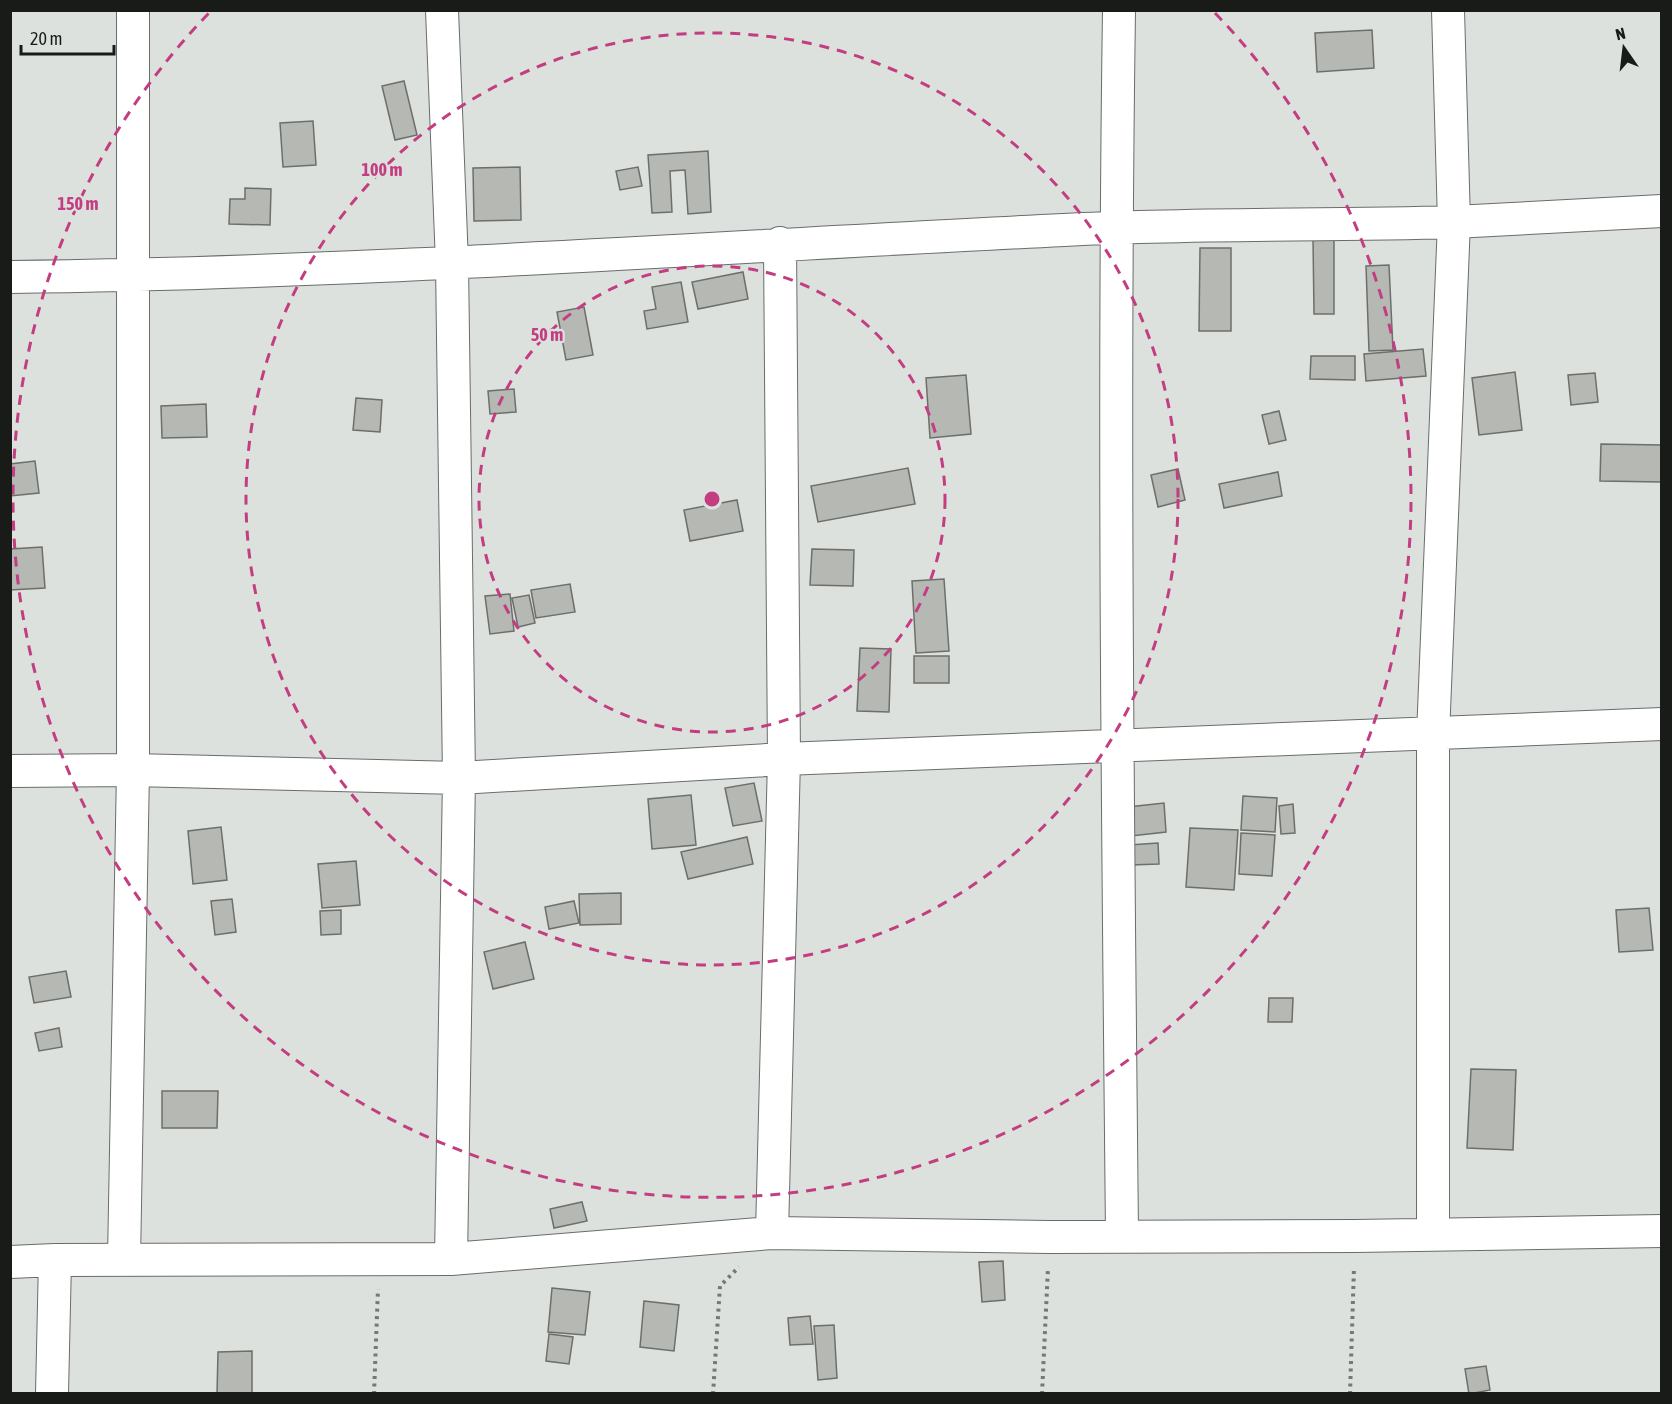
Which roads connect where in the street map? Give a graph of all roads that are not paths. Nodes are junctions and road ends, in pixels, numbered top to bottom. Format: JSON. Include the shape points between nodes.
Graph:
{"nodes":[{"id":1,"x":133,"y":10,"type":"edge"},
{"id":2,"x":442,"y":10,"type":"edge"},
{"id":3,"x":1119,"y":10,"type":"edge"},
{"id":4,"x":1448,"y":10,"type":"edge"},
{"id":5,"x":1662,"y":211,"type":"edge"},
{"id":6,"x":1454,"y":222,"type":"junction"},
{"id":7,"x":1116,"y":227,"type":"junction"},
{"id":8,"x":780,"y":243,"type":"junction"},
{"id":9,"x":452,"y":263,"type":"junction"},
{"id":10,"x":133,"y":275,"type":"junction"},
{"id":11,"x":10,"y":277,"type":"edge"},
{"id":12,"x":1662,"y":724,"type":"edge"},
{"id":13,"x":1433,"y":735,"type":"junction"},
{"id":14,"x":1117,"y":747,"type":"junction"},
{"id":15,"x":784,"y":759,"type":"junction"},
{"id":16,"x":133,"y":770,"type":"junction"},
{"id":17,"x":10,"y":771,"type":"edge"},
{"id":18,"x":459,"y":778,"type":"junction"},
{"id":19,"x":1662,"y":1231,"type":"edge"},
{"id":20,"x":772,"y":1233,"type":"junction"},
{"id":21,"x":1433,"y":1234,"type":"junction"},
{"id":22,"x":1122,"y":1236,"type":"junction"},
{"id":23,"x":451,"y":1259,"type":"junction"},
{"id":24,"x":55,"y":1260,"type":"junction"},
{"id":25,"x":124,"y":1260,"type":"junction"},
{"id":26,"x":10,"y":1262,"type":"edge"},
{"id":27,"x":52,"y":1394,"type":"edge"}],
"edges":[{"from":1,"to":10,"type":"street"},
{"from":2,"to":9,"type":"street"},
{"from":3,"to":7,"type":"street"},
{"from":4,"to":6,"type":"street"},
{"from":5,"to":6,"type":"street"},
{"from":6,"to":7,"type":"street"},
{"from":6,"to":13,"type":"street"},
{"from":7,"to":8,"type":"street"},
{"from":7,"to":14,"type":"street"},
{"from":8,"to":9,"type":"street"},
{"from":8,"to":15,"type":"street"},
{"from":9,"to":10,"type":"street"},
{"from":9,"to":18,"type":"street"},
{"from":10,"to":11,"type":"street"},
{"from":10,"to":16,"type":"street"},
{"from":12,"to":13,"type":"street"},
{"from":13,"to":14,"type":"street"},
{"from":13,"to":21,"type":"street"},
{"from":14,"to":15,"type":"street"},
{"from":14,"to":22,"type":"street"},
{"from":15,"to":18,"type":"street"},
{"from":15,"to":20,"type":"street"},
{"from":16,"to":17,"type":"street"},
{"from":16,"to":18,"type":"street"},
{"from":16,"to":25,"type":"street"},
{"from":18,"to":23,"type":"street"},
{"from":19,"to":21,"type":"street"},
{"from":20,"to":22,"type":"street"},
{"from":20,"to":23,"type":"street"},
{"from":21,"to":22,"type":"street"},
{"from":23,"to":25,"type":"street"},
{"from":24,"to":25,"type":"street"},
{"from":24,"to":26,"type":"street"},
{"from":24,"to":27,"type":"street"}]}
